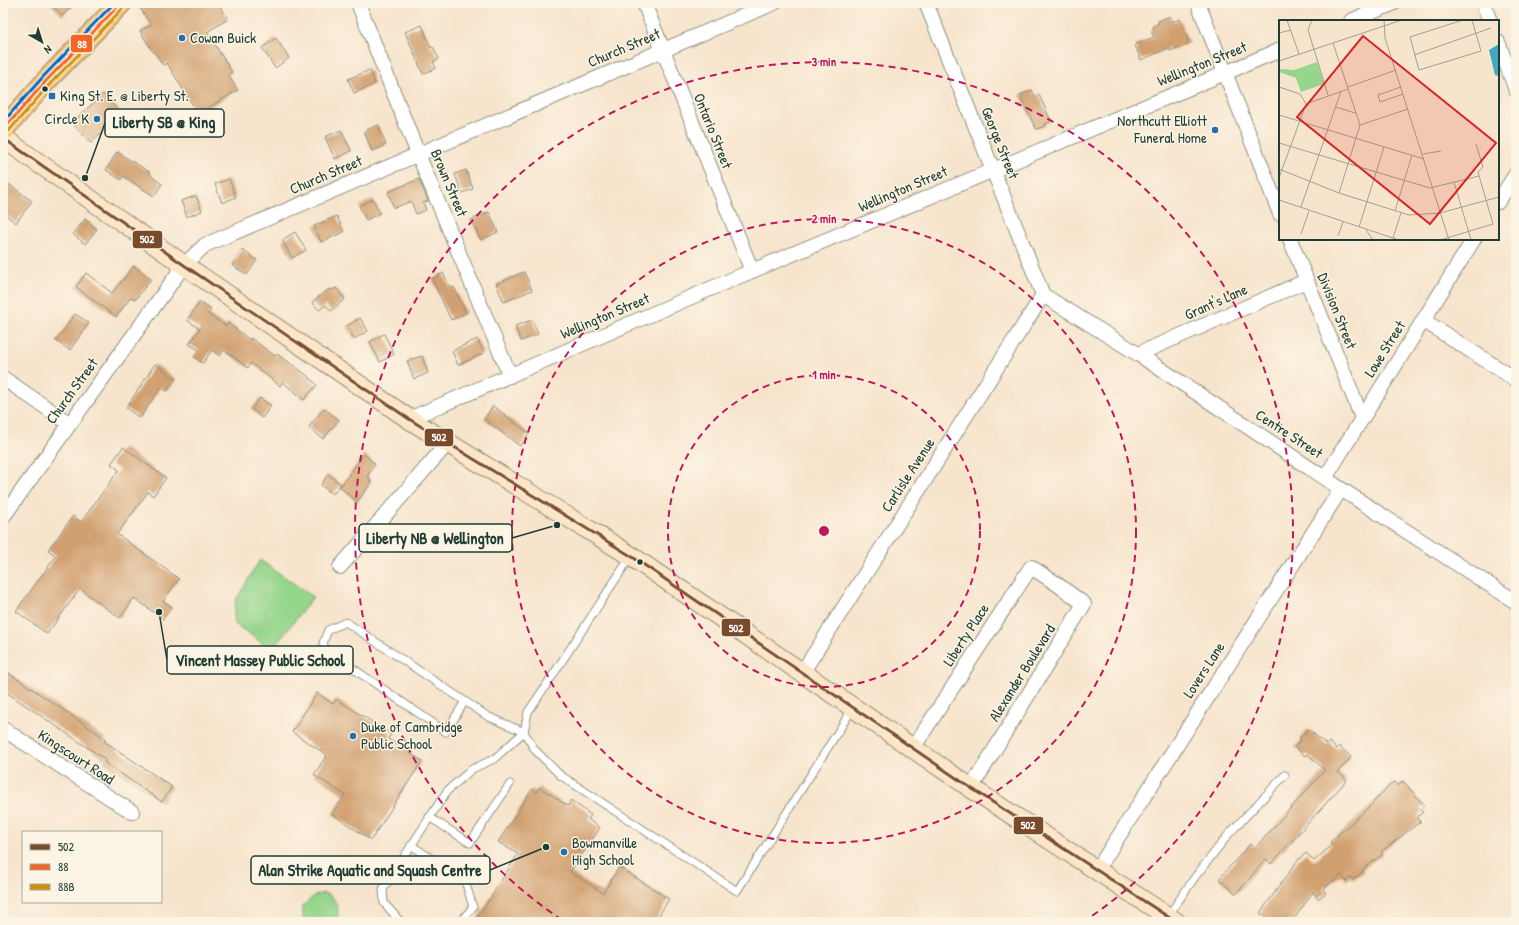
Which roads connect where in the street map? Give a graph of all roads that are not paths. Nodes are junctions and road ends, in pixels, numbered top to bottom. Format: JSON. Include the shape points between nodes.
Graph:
{"nodes":[{"id":1,"x":121,"y":3,"type":"edge"},
{"id":2,"x":358,"y":3,"type":"edge"},
{"id":3,"x":644,"y":3,"type":"edge"},
{"id":4,"x":774,"y":3,"type":"edge"},
{"id":5,"x":926,"y":3,"type":"edge"},
{"id":6,"x":1198,"y":3,"type":"edge"},
{"id":7,"x":1394,"y":3,"type":"edge"},
{"id":8,"x":1483,"y":3,"type":"edge"},
{"id":9,"x":1353,"y":20,"type":"edge"},
{"id":10,"x":1490,"y":20,"type":"edge"},
{"id":11,"x":1499,"y":45,"type":"edge"},
{"id":12,"x":662,"y":50,"type":"junction"},
{"id":13,"x":1279,"y":50,"type":"edge"},
{"id":14,"x":1224,"y":72,"type":"junction"},
{"id":15,"x":1516,"y":90,"type":"edge"},
{"id":16,"x":3,"y":130,"type":"edge"},
{"id":17,"x":3,"y":138,"type":"edge"},
{"id":18,"x":418,"y":154,"type":"junction"},
{"id":19,"x":992,"y":170,"type":"junction"},
{"id":20,"x":1516,"y":174,"type":"edge"},
{"id":21,"x":1499,"y":200,"type":"edge"},
{"id":22,"x":1279,"y":211,"type":"edge"},
{"id":23,"x":1290,"y":240,"type":"edge"},
{"id":24,"x":1473,"y":240,"type":"edge"},
{"id":25,"x":184,"y":265,"type":"junction"},
{"id":26,"x":752,"y":272,"type":"junction"},
{"id":27,"x":1306,"y":281,"type":"junction"},
{"id":28,"x":1044,"y":295,"type":"junction"},
{"id":29,"x":1423,"y":320,"type":"junction"},
{"id":30,"x":1138,"y":354,"type":"junction"},
{"id":31,"x":510,"y":376,"type":"junction"},
{"id":32,"x":3,"y":378,"type":"edge"},
{"id":33,"x":1516,"y":380,"type":"edge"},
{"id":34,"x":1362,"y":418,"type":"junction"},
{"id":35,"x":409,"y":419,"type":"junction"},
{"id":36,"x":70,"y":424,"type":"junction"},
{"id":37,"x":447,"y":444,"type":"junction"},
{"id":38,"x":1325,"y":478,"type":"junction"},
{"id":39,"x":1341,"y":488,"type":"junction"},
{"id":40,"x":3,"y":517,"type":"edge"},
{"id":41,"x":631,"y":556,"type":"junction"},
{"id":42,"x":340,"y":567,"type":"dead end"},
{"id":43,"x":1057,"y":584,"type":"joint"},
{"id":44,"x":1516,"y":602,"type":"edge"},
{"id":45,"x":802,"y":673,"type":"junction"},
{"id":46,"x":465,"y":701,"type":"junction"},
{"id":47,"x":853,"y":708,"type":"junction"},
{"id":48,"x":3,"y":729,"type":"edge"},
{"id":49,"x":524,"y":732,"type":"junction"},
{"id":50,"x":913,"y":748,"type":"junction"},
{"id":51,"x":1285,"y":775,"type":"dead end"},
{"id":52,"x":510,"y":784,"type":"dead end"},
{"id":53,"x":971,"y":788,"type":"junction"},
{"id":54,"x":132,"y":812,"type":"dead end"},
{"id":55,"x":429,"y":818,"type":"junction"},
{"id":56,"x":411,"y":845,"type":"junction"},
{"id":57,"x":1096,"y":870,"type":"junction"},
{"id":58,"x":1172,"y":919,"type":"edge"},
{"id":59,"x":402,"y":922,"type":"edge"},
{"id":60,"x":460,"y":922,"type":"edge"}],
"edges":[{"from":1,"to":16,"type":"main road"},
{"from":2,"to":18,"type":"street","name":"Brown Street"},
{"from":3,"to":12,"type":"street","name":"Ontario Street"},
{"from":4,"to":12,"type":"street","name":"Church Street"},
{"from":5,"to":19,"type":"street","name":"George Street"},
{"from":6,"to":14,"type":"street"},
{"from":7,"to":9,"type":"street"},
{"from":8,"to":10,"type":"street"},
{"from":11,"to":15,"type":"street"},
{"from":12,"to":18,"type":"street","name":"Church Street"},
{"from":12,"to":26,"type":"street","name":"Ontario Street"},
{"from":13,"to":14,"type":"street","name":"Wellington Street"},
{"from":14,"to":19,"type":"street","name":"Wellington Street"},
{"from":14,"to":22,"type":"street"},
{"from":17,"to":25,"type":"main road"},
{"from":18,"to":25,"type":"street","name":"Church Street","via":[[205,244]]},
{"from":18,"to":31,"type":"street","name":"Brown Street"},
{"from":19,"to":26,"type":"street","name":"Wellington Street"},
{"from":19,"to":28,"type":"street","name":"George Street"},
{"from":20,"to":21,"type":"street"},
{"from":23,"to":27,"type":"street","name":"Division Street"},
{"from":24,"to":29,"type":"street","name":"Lowe Street"},
{"from":25,"to":35,"type":"main road"},
{"from":25,"to":36,"type":"street","name":"Church Street"},
{"from":26,"to":31,"type":"street","name":"Wellington Street"},
{"from":27,"to":30,"type":"street","name":"Grant's Lane"},
{"from":27,"to":34,"type":"street","name":"Division Street"},
{"from":28,"to":30,"type":"street","name":"Centre Street"},
{"from":28,"to":45,"type":"street","name":"Carlisle Avenue"},
{"from":29,"to":33,"type":"street"},
{"from":29,"to":34,"type":"street","name":"Lowe Street"},
{"from":30,"to":38,"type":"street","name":"Centre Street"},
{"from":31,"to":35,"type":"street","name":"Wellington Street"},
{"from":32,"to":36,"type":"street"},
{"from":34,"to":38,"type":"street","name":"Lowe Street"},
{"from":35,"to":37,"type":"main road"},
{"from":36,"to":40,"type":"street","name":"Church Street"},
{"from":37,"to":41,"type":"main road"},
{"from":37,"to":42,"type":"street"},
{"from":38,"to":39,"type":"street","name":"Centre Street"},
{"from":39,"to":44,"type":"street","name":"Centre Street"},
{"from":39,"to":57,"type":"street","name":"Lovers Lane"},
{"from":41,"to":45,"type":"main road"},
{"from":41,"to":49,"type":"lane","via":[[528,712]]},
{"from":43,"to":50,"type":"street","name":"Liberty Place","via":[[1031,568]]},
{"from":43,"to":53,"type":"street","name":"Alexander Boulevard","via":[[1084,604]]},
{"from":45,"to":47,"type":"main road"},
{"from":46,"to":46,"type":"lane","via":[[346,622],[328,630],[323,643],[326,650],[446,732]]},
{"from":46,"to":49,"type":"lane","via":[[487,716]]},
{"from":47,"to":49,"type":"lane","via":[[737,890],[560,775],[535,750]]},
{"from":47,"to":50,"type":"main road"},
{"from":48,"to":54,"type":"street","name":"Kingscourt Road"},
{"from":49,"to":55,"type":"lane","via":[[494,759],[472,769],[447,791]]},
{"from":50,"to":53,"type":"main road"},
{"from":51,"to":58,"type":"lane","via":[[1228,835],[1195,877]]},
{"from":52,"to":55,"type":"lane","via":[[470,843]]},
{"from":53,"to":57,"type":"main road"},
{"from":55,"to":56,"type":"lane"},
{"from":56,"to":59,"type":"lane","via":[[383,889],[384,903]]},
{"from":56,"to":60,"type":"lane","via":[[465,881],[473,907]]},
{"from":57,"to":58,"type":"main road"}]}
